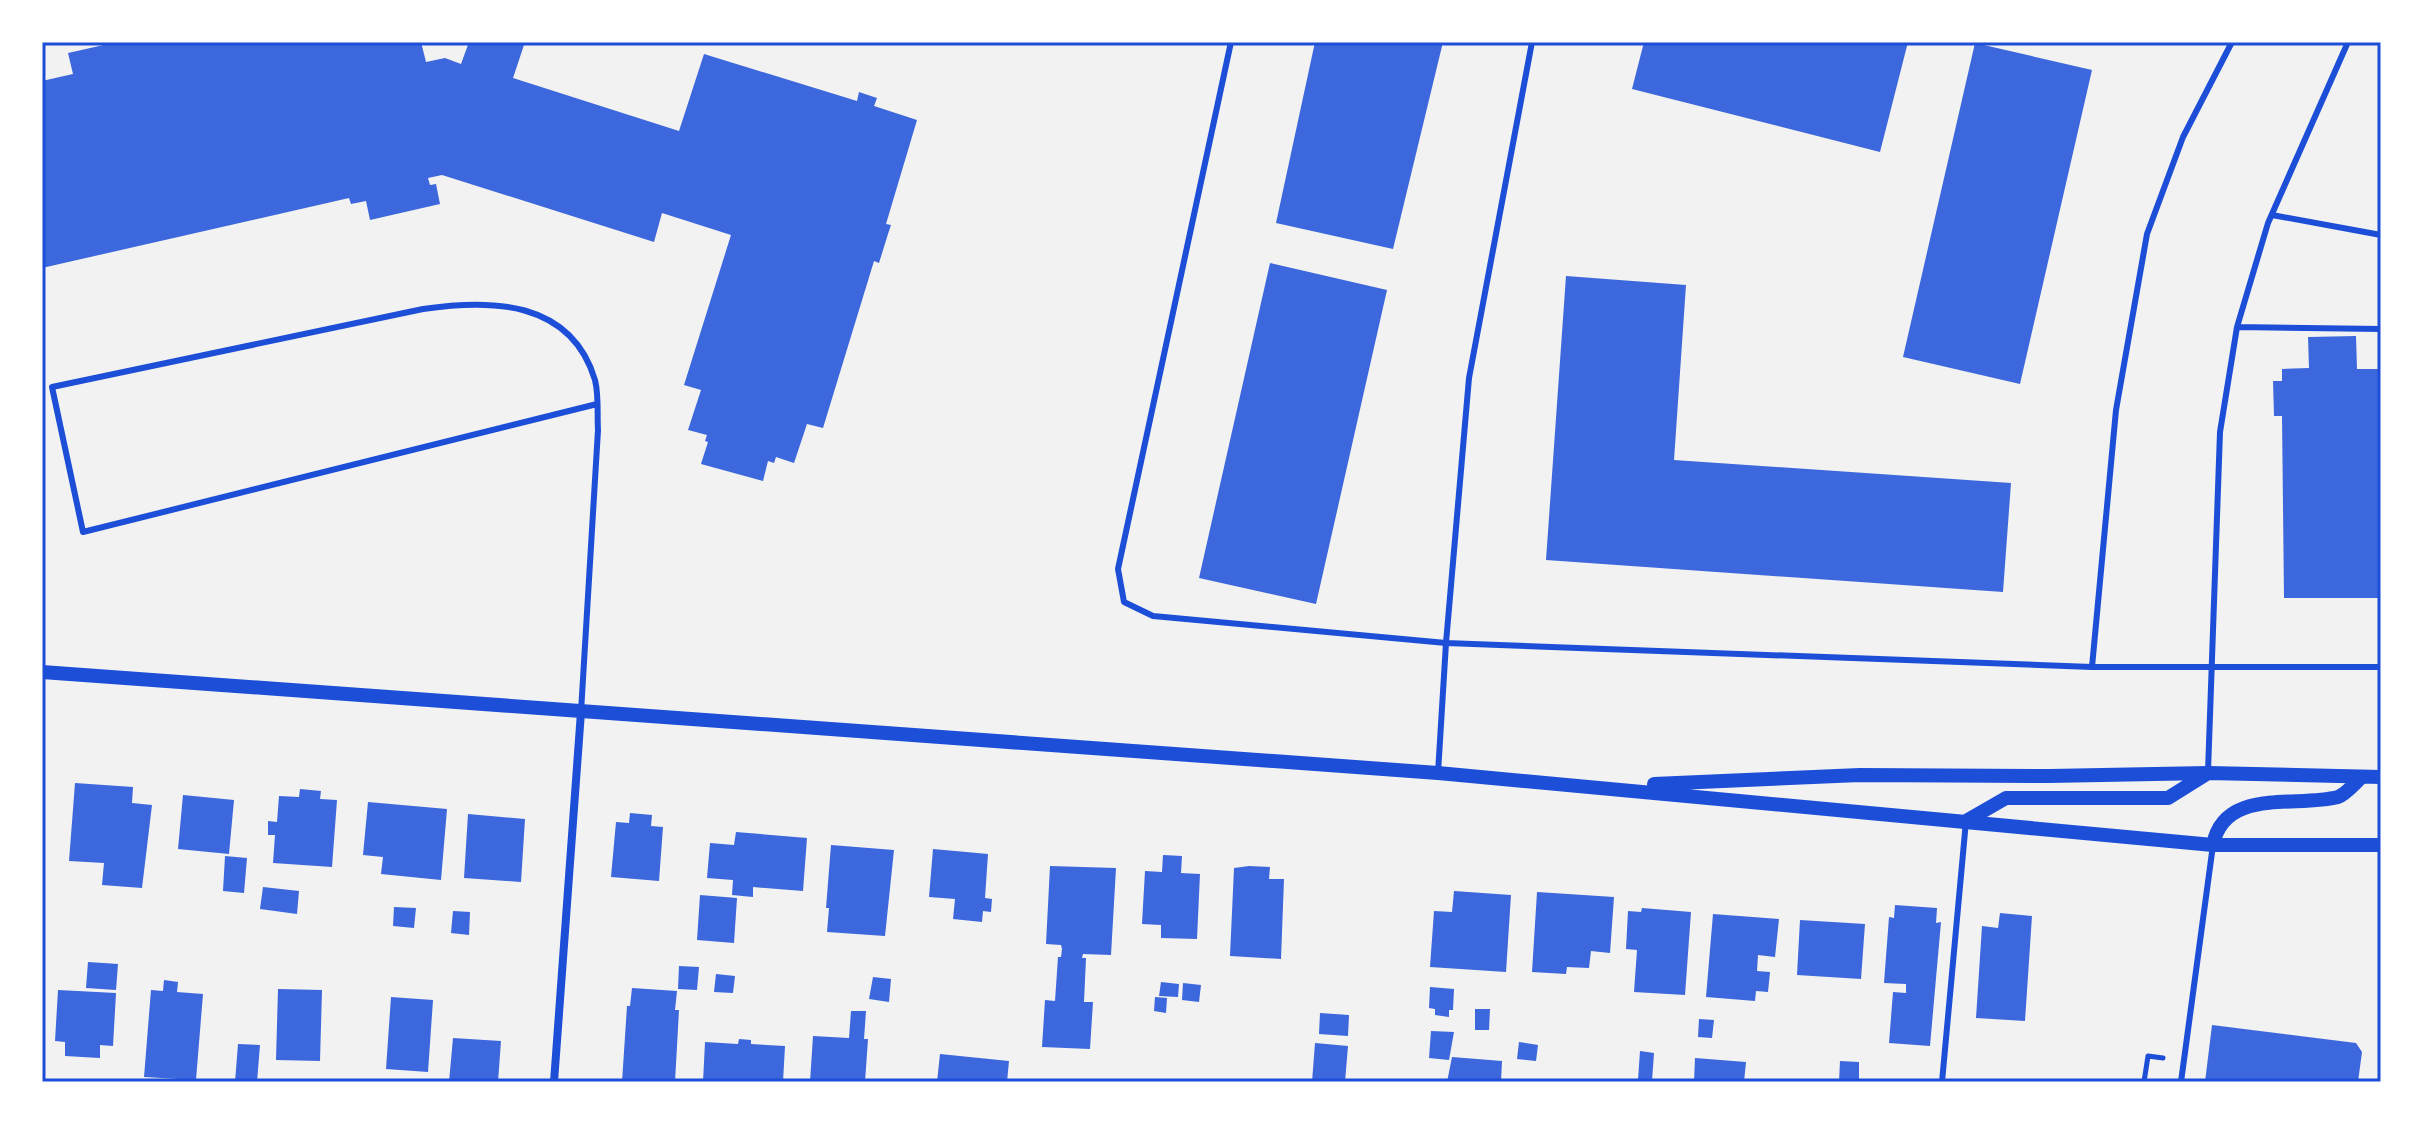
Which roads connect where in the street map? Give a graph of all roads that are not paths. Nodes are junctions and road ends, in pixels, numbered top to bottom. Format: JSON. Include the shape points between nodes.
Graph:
{"nodes":[{"id":1,"x":1231,"y":42,"type":"edge"},
{"id":2,"x":1532,"y":42,"type":"edge"},
{"id":3,"x":2232,"y":42,"type":"edge"},
{"id":4,"x":2348,"y":42,"type":"edge"},
{"id":5,"x":2272,"y":215,"type":"junction"},
{"id":6,"x":2381,"y":235,"type":"edge"},
{"id":7,"x":2237,"y":327,"type":"junction"},
{"id":8,"x":2381,"y":329,"type":"edge"},
{"id":9,"x":597,"y":404,"type":"junction"},
{"id":10,"x":1446,"y":643,"type":"junction"},
{"id":11,"x":2092,"y":667,"type":"junction"},
{"id":12,"x":2381,"y":667,"type":"edge"},
{"id":13,"x":2212,"y":668,"type":"junction"},
{"id":14,"x":42,"y":672,"type":"edge"},
{"id":15,"x":581,"y":712,"type":"junction"},
{"id":16,"x":1438,"y":773,"type":"junction"},
{"id":17,"x":2208,"y":773,"type":"junction"},
{"id":18,"x":2362,"y":777,"type":"junction"},
{"id":19,"x":2381,"y":777,"type":"edge"},
{"id":20,"x":1601,"y":786,"type":"junction"},
{"id":21,"x":1966,"y":821,"type":"junction"},
{"id":22,"x":2213,"y":845,"type":"junction"},
{"id":23,"x":2381,"y":845,"type":"edge"},
{"id":24,"x":554,"y":1082,"type":"edge"},
{"id":25,"x":1942,"y":1082,"type":"edge"},
{"id":26,"x":2181,"y":1082,"type":"edge"}],
"edges":[{"from":1,"to":10,"type":"lane","via":[[1118,569],[1124,602],[1153,616]]},
{"from":2,"to":10,"type":"lane","via":[[1469,378]]},
{"from":3,"to":11,"type":"lane","via":[[2183,137],[2147,234],[2116,410]]},
{"from":4,"to":5,"type":"lane"},
{"from":5,"to":6,"type":"lane"},
{"from":5,"to":7,"type":"lane"},
{"from":7,"to":8,"type":"lane"},
{"from":7,"to":13,"type":"lane","via":[[2220,432]]},
{"from":9,"to":9,"type":"lane","via":[[83,532],[52,387],[461,303],[533,312],[564,328],[589,364]]},
{"from":9,"to":15,"type":"lane"},
{"from":10,"to":11,"type":"lane"},
{"from":10,"to":16,"type":"lane"},
{"from":11,"to":13,"type":"lane"},
{"from":12,"to":13,"type":"lane"},
{"from":13,"to":17,"type":"lane"},
{"from":14,"to":15,"type":"street"},
{"from":15,"to":16,"type":"street"},
{"from":15,"to":24,"type":"street"},
{"from":16,"to":20,"type":"street"},
{"from":17,"to":18,"type":"street"},
{"from":17,"to":20,"type":"street","via":[[1860,775]]},
{"from":17,"to":21,"type":"street","via":[[2168,798],[2006,798]]},
{"from":18,"to":19,"type":"street"},
{"from":18,"to":22,"type":"street","via":[[2340,797],[2243,808],[2218,827]]},
{"from":20,"to":21,"type":"street"},
{"from":21,"to":22,"type":"street"},
{"from":21,"to":25,"type":"lane"},
{"from":22,"to":23,"type":"street"},
{"from":22,"to":26,"type":"lane"}]}
